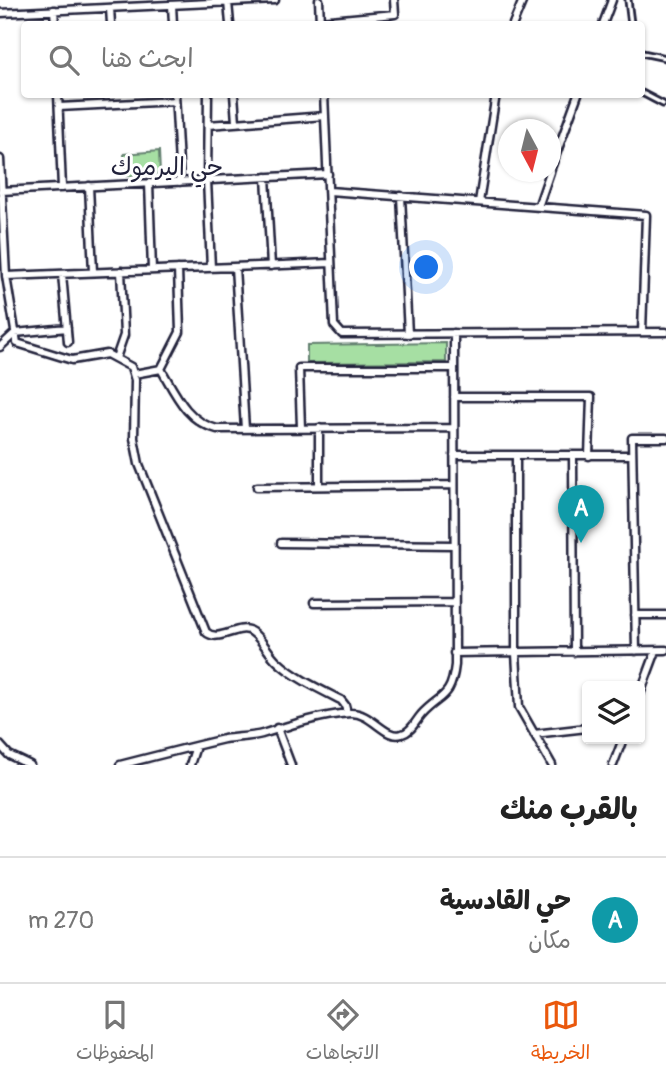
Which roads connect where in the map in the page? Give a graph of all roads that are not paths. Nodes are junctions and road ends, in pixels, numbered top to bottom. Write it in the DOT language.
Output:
graph roads {
  1 [pos="266,0"];
  2 [pos="275,0"];
  3 [pos="319,0"];
  4 [pos="394,0"];
  5 [pos="523,0"];
  6 [pos="612,0"];
  7 [pos="628,0"];
  8 [pos="219,1"];
  9 [pos="228,2"];
  10 [pos="107,5"];
  11 [pos="172,5"];
  12 [pos="54,10"];
  13 [pos="0,13"];
  14 [pos="55,21"];
  15 [pos="173,21"];
  16 [pos="230,21"];
  17 [pos="320,21"];
  18 [pos="337,21"];
  19 [pos="514,21"];
  20 [pos="604,21"];
  21 [pos="631,21"];
  22 [pos="645,54"];
  23 [pos="666,58"];
  24 [pos="645,95"];
  25 [pos="58,98"];
  26 [pos="115,98"];
  27 [pos="166,98"];
  28 [pos="175,98"];
  29 [pos="208,98"];
  30 [pos="234,98"];
  31 [pos="324,98"];
  32 [pos="495,98"];
  33 [pos="577,98"];
  34 [pos="115,104"];
  35 [pos="663,104"];
  36 [pos="59,107"];
  37 [pos="325,116"];
  38 [pos="236,122"];
  39 [pos="208,125"];
  40 [pos="561,141"];
  41 [pos="0,159"];
  42 [pos="328,174"];
  43 [pos="266,177"];
  44 [pos="207,180"];
  45 [pos="180,182"];
  46 [pos="546,182"];
  47 [pos="149,183"];
  48 [pos="89,187"];
  49 [pos="62,188"];
  50 [pos="1,191"];
  51 [pos="328,191"];
  52 [pos="401,196"];
  53 [pos="478,202"];
  54 [pos="538,207"];
  55 [pos="331,263"];
  56 [pos="271,266"];
  57 [pos="235,267"];
  58 [pos="211,268"];
  59 [pos="177,269"];
  60 [pos="152,270"];
  61 [pos="121,271"];
  62 [pos="93,272"];
  63 [pos="62,274"];
  64 [pos="6,276"];
  65 [pos="67,328"];
  66 [pos="642,332"];
  67 [pos="666,332"];
  68 [pos="15,333"];
  69 [pos="454,333"];
  70 [pos="408,334"];
  71 [pos="68,342"];
  72 [pos="0,347"];
  73 [pos="116,358"];
  74 [pos="454,368"];
  75 [pos="161,369"];
  76 [pos="134,374"];
  77 [pos="454,397"];
  78 [pos="301,428"];
  79 [pos="319,428"];
  80 [pos="454,428"];
  81 [pos="244,429"];
  82 [pos="666,438"];
  83 [pos="632,455"];
  84 [pos="454,456"];
  85 [pos="516,456"];
  86 [pos="573,456"];
  87 [pos="589,456"];
  88 [pos="454,485"];
  89 [pos="257,486"];
  90 [pos="319,486"];
  91 [pos="281,544"];
  92 [pos="454,545"];
  93 [pos="454,602"];
  94 [pos="314,603"];
  95 [pos="635,615"];
  96 [pos="666,615"];
  97 [pos="666,650"];
  98 [pos="636,651"];
  99 [pos="656,651"];
  100 [pos="574,652"];
  101 [pos="454,653"];
  102 [pos="516,653"];
  103 [pos="645,681"];
  104 [pos="347,713"];
  105 [pos="277,728"];
  106 [pos="582,729"];
  107 [pos="534,734"];
  108 [pos="621,744"];
  109 [pos="0,745"];
  110 [pos="196,746"];
  111 [pos="30,765"];
  112 [pos="120,765"];
  113 [pos="190,765"];
  114 [pos="291,765"];
  115 [pos="552,765"];
  116 [pos="613,765"];
  1 -- 2 [label="street"];
  1 -- 9 [label="street"];
  3 -- 17 [label="street"];
  4 -- 18 [label="street"];
  5 -- 19 [label="street"];
  6 -- 20 [label="street"];
  7 -- 21 [label="lane"];
  8 -- 9 [label="street"];
  8 -- 11 [label="street"];
  9 -- 16 [label="street"];
  10 -- 11 [label="street"];
  10 -- 12 [label="street"];
  11 -- 15 [label="street"];
  12 -- 13 [label="street"];
  12 -- 14 [label="street"];
  22 -- 23 [label="lane"];
  24 -- 35 [label="lane"];
  25 -- 36 [label="street"];
  26 -- 34 [label="street"];
  27 -- 34 [label="street"];
  28 -- 45 [label="street"];
  29 -- 39 [label="street"];
  30 -- 38 [label="street"];
  31 -- 37 [label="street"];
  32 -- 53 [label="street"];
  33 -- 40 [label="street"];
  34 -- 36 [label="street"];
  36 -- 49 [label="street"];
  37 -- 38 [label="street"];
  37 -- 42 [label="street"];
  38 -- 39 [label="street"];
  39 -- 44 [label="street"];
  41 -- 50 [label="street"];
  42 -- 43 [label="street"];
  42 -- 51 [label="street"];
  43 -- 44 [label="street"];
  43 -- 56 [label="street"];
  44 -- 45 [label="street"];
  44 -- 58 [label="street"];
  45 -- 47 [label="street"];
  46 -- 54 [label="street"];
  47 -- 48 [label="street"];
  47 -- 60 [label="street"];
  48 -- 49 [label="street"];
  48 -- 62 [label="street"];
  49 -- 50 [label="street"];
  50 -- 64 [label="street"];
  51 -- 52 [label="street"];
  51 -- 55 [label="street"];
  52 -- 53 [label="street"];
  52 -- 70 [label="street"];
  53 -- 54 [label="street"];
  54 -- 66 [label="street"];
  55 -- 56 [label="street"];
  55 -- 70 [label="street"];
  56 -- 57 [label="street"];
  57 -- 58 [label="street"];
  57 -- 81 [label="street"];
  58 -- 59 [label="street"];
  59 -- 60 [label="street"];
  59 -- 75 [label="street"];
  60 -- 61 [label="street"];
  61 -- 62 [label="street"];
  61 -- 73 [label="street"];
  62 -- 63 [label="street"];
  63 -- 64 [label="street"];
  63 -- 65 [label="street"];
  64 -- 68 [label="street"];
  65 -- 68 [label="street"];
  65 -- 71 [label="street"];
  66 -- 67 [label="street"];
  66 -- 69 [label="street"];
  68 -- 72 [label="street"];
  68 -- 73 [label="street"];
  69 -- 70 [label="street"];
  69 -- 74 [label="street"];
  73 -- 76 [label="street"];
  74 -- 77 [label="street"];
  74 -- 78 [label="street"];
  75 -- 76 [label="street"];
  75 -- 81 [label="street"];
  76 -- 104 [label="street"];
  77 -- 80 [label="street"];
  77 -- 87 [label="street"];
  78 -- 79 [label="street"];
  78 -- 81 [label="street"];
  79 -- 80 [label="street"];
  79 -- 90 [label="street"];
  80 -- 84 [label="street"];
  82 -- 83 [label="street"];
  83 -- 87 [label="street"];
  83 -- 95 [label="street"];
  84 -- 85 [label="street"];
  84 -- 88 [label="street"];
  85 -- 86 [label="street"];
  85 -- 102 [label="street"];
  86 -- 87 [label="street"];
  86 -- 100 [label="street"];
  88 -- 90 [label="street"];
  88 -- 92 [label="street"];
  89 -- 90 [label="street"];
  91 -- 92 [label="street"];
  92 -- 93 [label="street"];
  93 -- 94 [label="street"];
  93 -- 101 [label="street"];
  95 -- 96 [label="street"];
  95 -- 98 [label="street"];
  97 -- 99 [label="street"];
  98 -- 99 [label="street"];
  98 -- 100 [label="street"];
  99 -- 103 [label="street"];
  100 -- 102 [label="street"];
  101 -- 102 [label="street"];
  101 -- 104 [label="street"];
  102 -- 107 [label="street"];
  104 -- 105 [label="street"];
  105 -- 110 [label="street"];
  105 -- 114 [label="street"];
  106 -- 107 [label="street"];
  107 -- 115 [label="street"];
  108 -- 116 [label="street"];
  109 -- 111 [label="street"];
  110 -- 112 [label="street"];
  110 -- 113 [label="street"];
}
